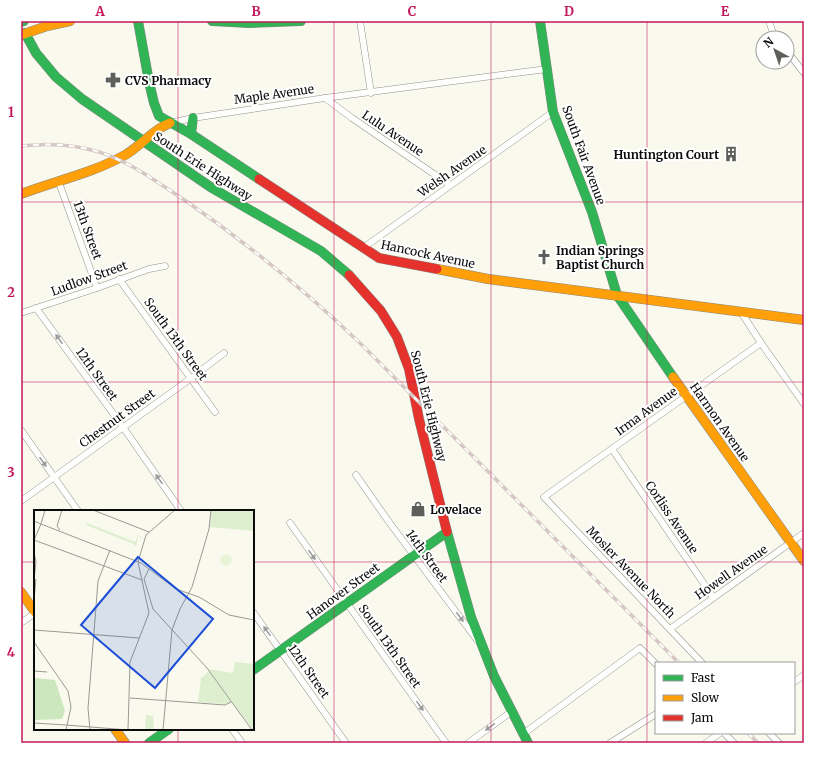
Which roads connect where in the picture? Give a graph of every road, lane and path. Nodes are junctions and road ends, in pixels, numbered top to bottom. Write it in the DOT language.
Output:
graph roads {
  1 [pos="24,21"];
  2 [pos="70,21"];
  3 [pos="138,21"];
  4 [pos="212,21"];
  5 [pos="301,21"];
  6 [pos="360,21"];
  7 [pos="540,21"];
  8 [pos="21,22"];
  9 [pos="22,32"];
  10 [pos="795,61"];
  11 [pos="547,69"];
  12 [pos="804,73"];
  13 [pos="371,93"];
  14 [pos="325,98"];
  15 [pos="553,112"];
  16 [pos="193,118"];
  17 [pos="170,123"];
  18 [pos="191,134"];
  19 [pos="144,142"];
  20 [pos="58,180"];
  21 [pos="450,185"];
  22 [pos="21,194"];
  23 [pos="363,248"];
  24 [pos="165,266"];
  25 [pos="119,280"];
  26 [pos="97,288"];
  27 [pos="617,295"];
  28 [pos="36,308"];
  29 [pos="741,312"];
  30 [pos="21,314"];
  31 [pos="804,320"];
  32 [pos="761,343"];
  33 [pos="224,353"];
  34 [pos="190,379"];
  35 [pos="687,395"];
  36 [pos="804,404"];
  37 [pos="215,412"];
  38 [pos="123,427"];
  39 [pos="21,430"];
  40 [pos="612,449"];
  41 [pos="356,475"];
  42 [pos="54,477"];
  43 [pos="544,497"];
  44 [pos="21,501"];
  45 [pos="77,510"];
  46 [pos="179,510"];
  47 [pos="290,523"];
  48 [pos="447,532"];
  49 [pos="804,533"];
  50 [pos="791,543"];
  51 [pos="413,555"];
  52 [pos="804,561"];
  53 [pos="21,592"];
  54 [pos="713,597"];
  55 [pos="346,603"];
  56 [pos="34,611"];
  57 [pos="34,613"];
  58 [pos="254,613"];
  59 [pos="21,623"];
  60 [pos="670,629"];
  61 [pos="483,648"];
  62 [pos="281,651"];
  63 [pos="701,662"];
  64 [pos="655,663"];
  65 [pos="254,669"];
  66 [pos="804,675"];
  67 [pos="795,681"];
  68 [pos="511,712"];
  69 [pos="655,715"];
  70 [pos="116,730"];
  71 [pos="168,730"];
  72 [pos="233,730"];
  73 [pos="523,734"];
  74 [pos="719,734"];
  75 [pos="725,734"];
  76 [pos="770,734"];
  77 [pos="125,743"];
  78 [pos="149,743"];
  79 [pos="242,743"];
  80 [pos="346,743"];
  81 [pos="446,743"];
  82 [pos="468,743"];
  83 [pos="528,743"];
  84 [pos="610,743"];
  85 [pos="706,743"];
  86 [pos="734,743"];
  87 [pos="779,743"];
  1 -- 8 [label="main road"];
  2 -- 9 [label="main road"];
  3 -- 17 [label="main road, Hancock Avenue"];
  4 -- 5 [label="main road"];
  6 -- 13 [label="street"];
  7 -- 11 [label="main road, South Fair Avenue"];
  9 -- 19 [label="main road, South Erie Highway"];
  10 -- 12 [label="street"];
  11 -- 13 [label="street, Maple Avenue"];
  11 -- 15 [label="main road, South Fair Avenue"];
  13 -- 14 [label="street, Maple Avenue"];
  14 -- 16 [label="street, Maple Avenue"];
  14 -- 21 [label="street, Lulu Avenue"];
  15 -- 21 [label="street, Welsh Avenue"];
  15 -- 27 [label="main road, South Fair Avenue"];
  16 -- 17 [label="street, Maple Avenue"];
  16 -- 18 [label="main road"];
  17 -- 18 [label="main road, Hancock Avenue"];
  17 -- 19 [label="main road, Maple Avenue"];
  18 -- 23 [label="main road, Hancock Avenue"];
  19 -- 20 [label="main road, Maple Avenue"];
  19 -- 48 [label="main road, South Erie Highway"];
  20 -- 22 [label="main road, Maple Avenue"];
  20 -- 26 [label="street, 13th Street"];
  21 -- 23 [label="street, Welsh Avenue"];
  23 -- 27 [label="main road, Hancock Avenue"];
  24 -- 25 [label="street, Ludlow Street"];
  25 -- 26 [label="street, Ludlow Street"];
  25 -- 34 [label="street, South 13th Street"];
  26 -- 28 [label="street, Ludlow Street"];
  27 -- 29 [label="main road, Hancock Avenue"];
  27 -- 35 [label="main road, Harmon Avenue"];
  28 -- 30 [label="street, Ludlow Street"];
  38 -- 28 [label="street, 12th Street, one-way"];
  29 -- 31 [label="main road, Hancock Avenue"];
  29 -- 32 [label="street"];
  32 -- 35 [label="street, Irma Avenue"];
  32 -- 36 [label="street"];
  33 -- 34 [label="street, Chestnut Street"];
  34 -- 37 [label="street, South 13th Street"];
  34 -- 38 [label="street, Chestnut Street"];
  35 -- 40 [label="street, Irma Avenue"];
  35 -- 50 [label="main road, Harmon Avenue"];
  38 -- 42 [label="street, Chestnut Street"];
  46 -- 38 [label="street, 12th Street, one-way"];
  39 -- 42 [label="street, one-way"];
  40 -- 43 [label="street, Irma Avenue"];
  40 -- 54 [label="street, Corliss Avenue"];
  41 -- 51 [label="street, 14th Street"];
  42 -- 44 [label="street, Chestnut Street"];
  42 -- 45 [label="street"];
  43 -- 60 [label="street, Mosler Avenue North"];
  47 -- 55 [label="street, South 13th Street, one-way"];
  48 -- 51 [label="main road, Hanover Street"];
  48 -- 61 [label="main road, South Erie Highway"];
  49 -- 50 [label="street, Howell Avenue"];
  50 -- 52 [label="main road, Harmon Avenue"];
  50 -- 54 [label="street, Howell Avenue"];
  51 -- 55 [label="main road, Hanover Street"];
  51 -- 61 [label="street, 14th Street, one-way"];
  53 -- 56 [label="main road"];
  54 -- 60 [label="street, Howell Avenue"];
  55 -- 62 [label="main road, Hanover Street"];
  55 -- 81 [label="street, South 13th Street, one-way"];
  57 -- 59 [label="street"];
  62 -- 58 [label="street, 12th Street, one-way"];
  60 -- 63 [label="street, Mosler Avenue North"];
  61 -- 68 [label="main road, South Erie Highway"];
  62 -- 65 [label="main road, Hanover Street"];
  62 -- 80 [label="street, 12th Street"];
  64 -- 73 [label="street"];
  66 -- 67 [label="street"];
  68 -- 73 [label="main road, South Erie Highway"];
  68 -- 82 [label="street, one-way"];
  69 -- 84 [label="street"];
  70 -- 77 [label="main road"];
  71 -- 78 [label="main road"];
  72 -- 79 [label="street"];
  73 -- 83 [label="main road, South Erie Highway"];
  74 -- 85 [label="street"];
  75 -- 86 [label="street"];
  76 -- 87 [label="street"];
}
